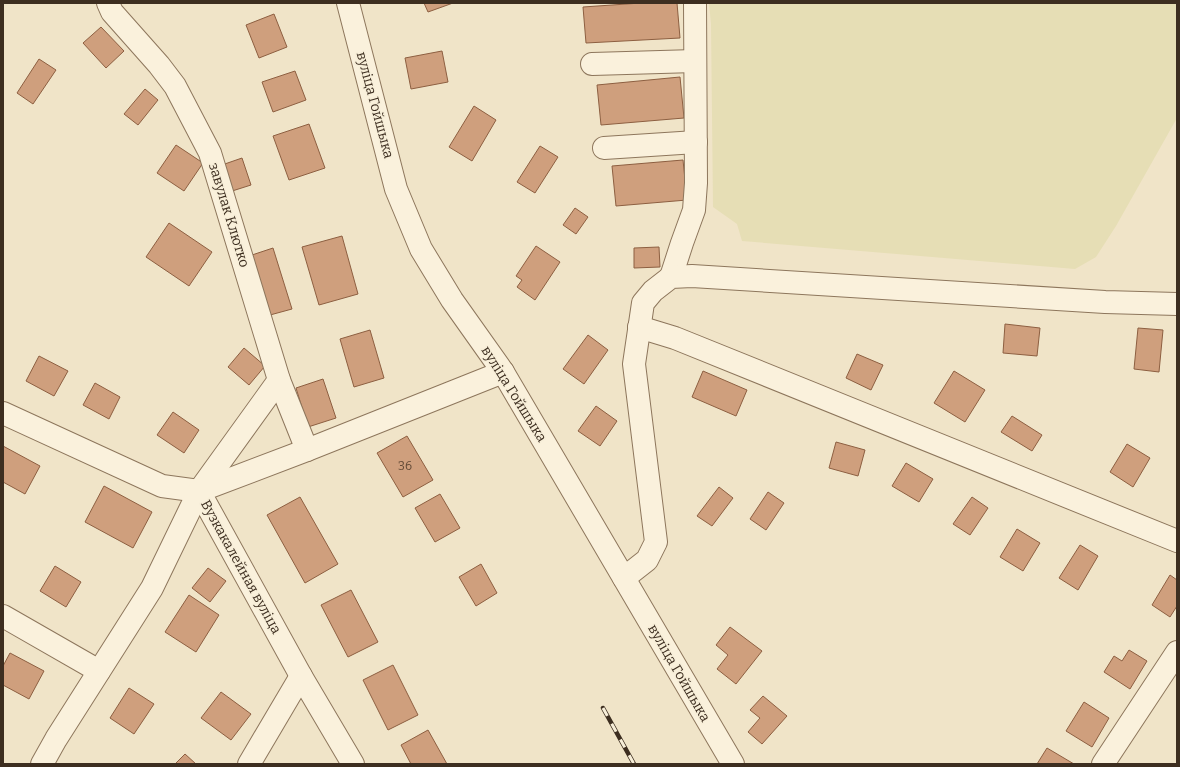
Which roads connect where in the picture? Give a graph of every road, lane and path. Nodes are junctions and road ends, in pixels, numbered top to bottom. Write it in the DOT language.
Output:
graph roads {
  1 [pos="108,3"];
  2 [pos="348,3"];
  3 [pos="695,3"];
  4 [pos="695,61"];
  5 [pos="592,64"];
  6 [pos="696,142"];
  7 [pos="604,148"];
  8 [pos="671,277"];
  9 [pos="1177,304"];
  10 [pos="639,327"];
  11 [pos="503,372"];
  12 [pos="280,380"];
  13 [pos="3,413"];
  14 [pos="307,450"];
  15 [pos="199,491"];
  16 [pos="1177,541"];
  17 [pos="624,578"];
  18 [pos="3,616"];
  19 [pos="1177,652"];
  20 [pos="99,671"];
  21 [pos="301,676"];
  22 [pos="1107,762"];
  23 [pos="42,764"];
  24 [pos="250,764"];
  25 [pos="353,764"];
  26 [pos="733,764"];
  1 -- 12 [label="street, завулак Клютко"];
  2 -- 11 [label="street, вуліца Гойшыка"];
  3 -- 4 [label="street"];
  4 -- 5 [label="street"];
  4 -- 6 [label="street"];
  6 -- 7 [label="street"];
  6 -- 8 [label="street"];
  8 -- 9 [label="street"];
  8 -- 10 [label="street"];
  10 -- 16 [label="street"];
  10 -- 17 [label="street"];
  11 -- 14 [label="street"];
  11 -- 17 [label="street, вуліца Гойшыка"];
  12 -- 14 [label="street, завулак Клютко"];
  12 -- 15 [label="street"];
  13 -- 15 [label="street, Вузкакалейная вуліца"];
  14 -- 15 [label="street"];
  15 -- 20 [label="street"];
  15 -- 21 [label="street, Вузкакалейная вуліца"];
  17 -- 26 [label="street, вуліца Гойшыка"];
  18 -- 20 [label="street"];
  19 -- 22 [label="street"];
  20 -- 23 [label="street"];
  21 -- 24 [label="street"];
  21 -- 25 [label="street, Вузкакалейная вуліца"];
}
